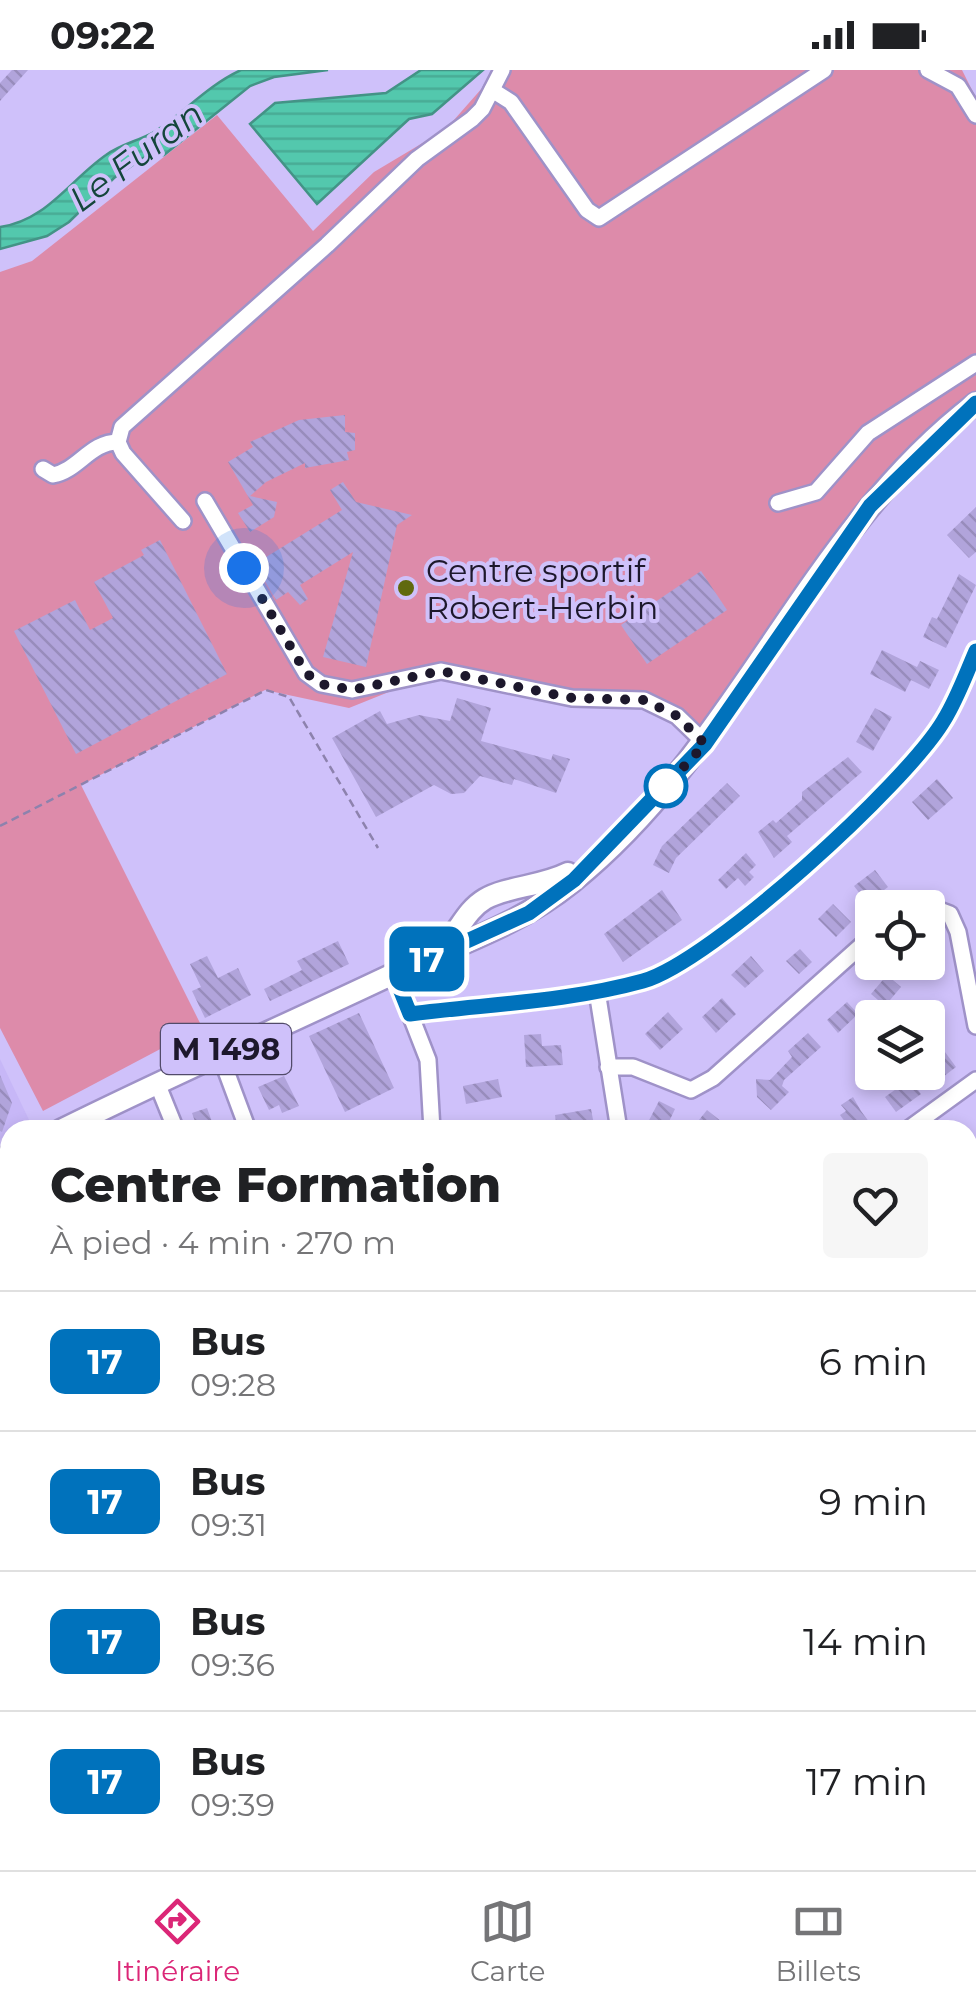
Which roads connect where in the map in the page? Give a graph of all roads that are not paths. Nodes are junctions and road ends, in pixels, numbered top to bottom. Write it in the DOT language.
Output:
graph roads {
  1 [pos="502,70"];
  2 [pos="824,70"];
  3 [pos="928,70"];
  4 [pos="492,90"];
  5 [pos="976,115"];
  6 [pos="976,362"];
  7 [pos="976,404"];
  8 [pos="118,442"];
  9 [pos="44,469"];
  10 [pos="205,501"];
  11 [pos="778,503"];
  12 [pos="183,521"];
  13 [pos="976,652"];
  14 [pos="705,744"];
  15 [pos="594,860"];
  16 [pos="945,912"];
  17 [pos="855,951"];
  18 [pos="423,961"];
  19 [pos="394,974"];
  20 [pos="596,991"];
  21 [pos="410,1014"];
  22 [pos="976,1026"];
  23 [pos="220,1052"];
  24 [pos="608,1067"];
  25 [pos="976,1080"];
  26 [pos="157,1082"];
  27 [pos="81,1120"];
  28 [pos="172,1120"];
  29 [pos="244,1120"];
  30 [pos="431,1120"];
  31 [pos="616,1120"];
  32 [pos="921,1120"];
  1 -- 4 [label="street"];
  2 -- 4 [label="street"];
  3 -- 5 [label="street"];
  4 -- 8 [label="street"];
  6 -- 11 [label="street"];
  7 -- 14 [label="main road, M 1498"];
  8 -- 9 [label="street"];
  8 -- 12 [label="street"];
  10 -- 14 [label="street"];
  13 -- 20 [label="street"];
  14 -- 15 [label="main road, M 1498"];
  15 -- 18 [label="main road, M 1498"];
  15 -- 18 [label="main road, M 1498"];
  16 -- 22 [label="street"];
  17 -- 24 [label="street"];
  18 -- 19 [label="main road, M 1498"];
  19 -- 21 [label="street"];
  19 -- 23 [label="main road, M 1498"];
  20 -- 21 [label="street"];
  20 -- 24 [label="street"];
  21 -- 30 [label="street"];
  23 -- 26 [label="main road, M 1498"];
  23 -- 29 [label="street"];
  24 -- 31 [label="street"];
  25 -- 32 [label="street"];
  26 -- 27 [label="main road, M 1498"];
  26 -- 28 [label="street"];
}
